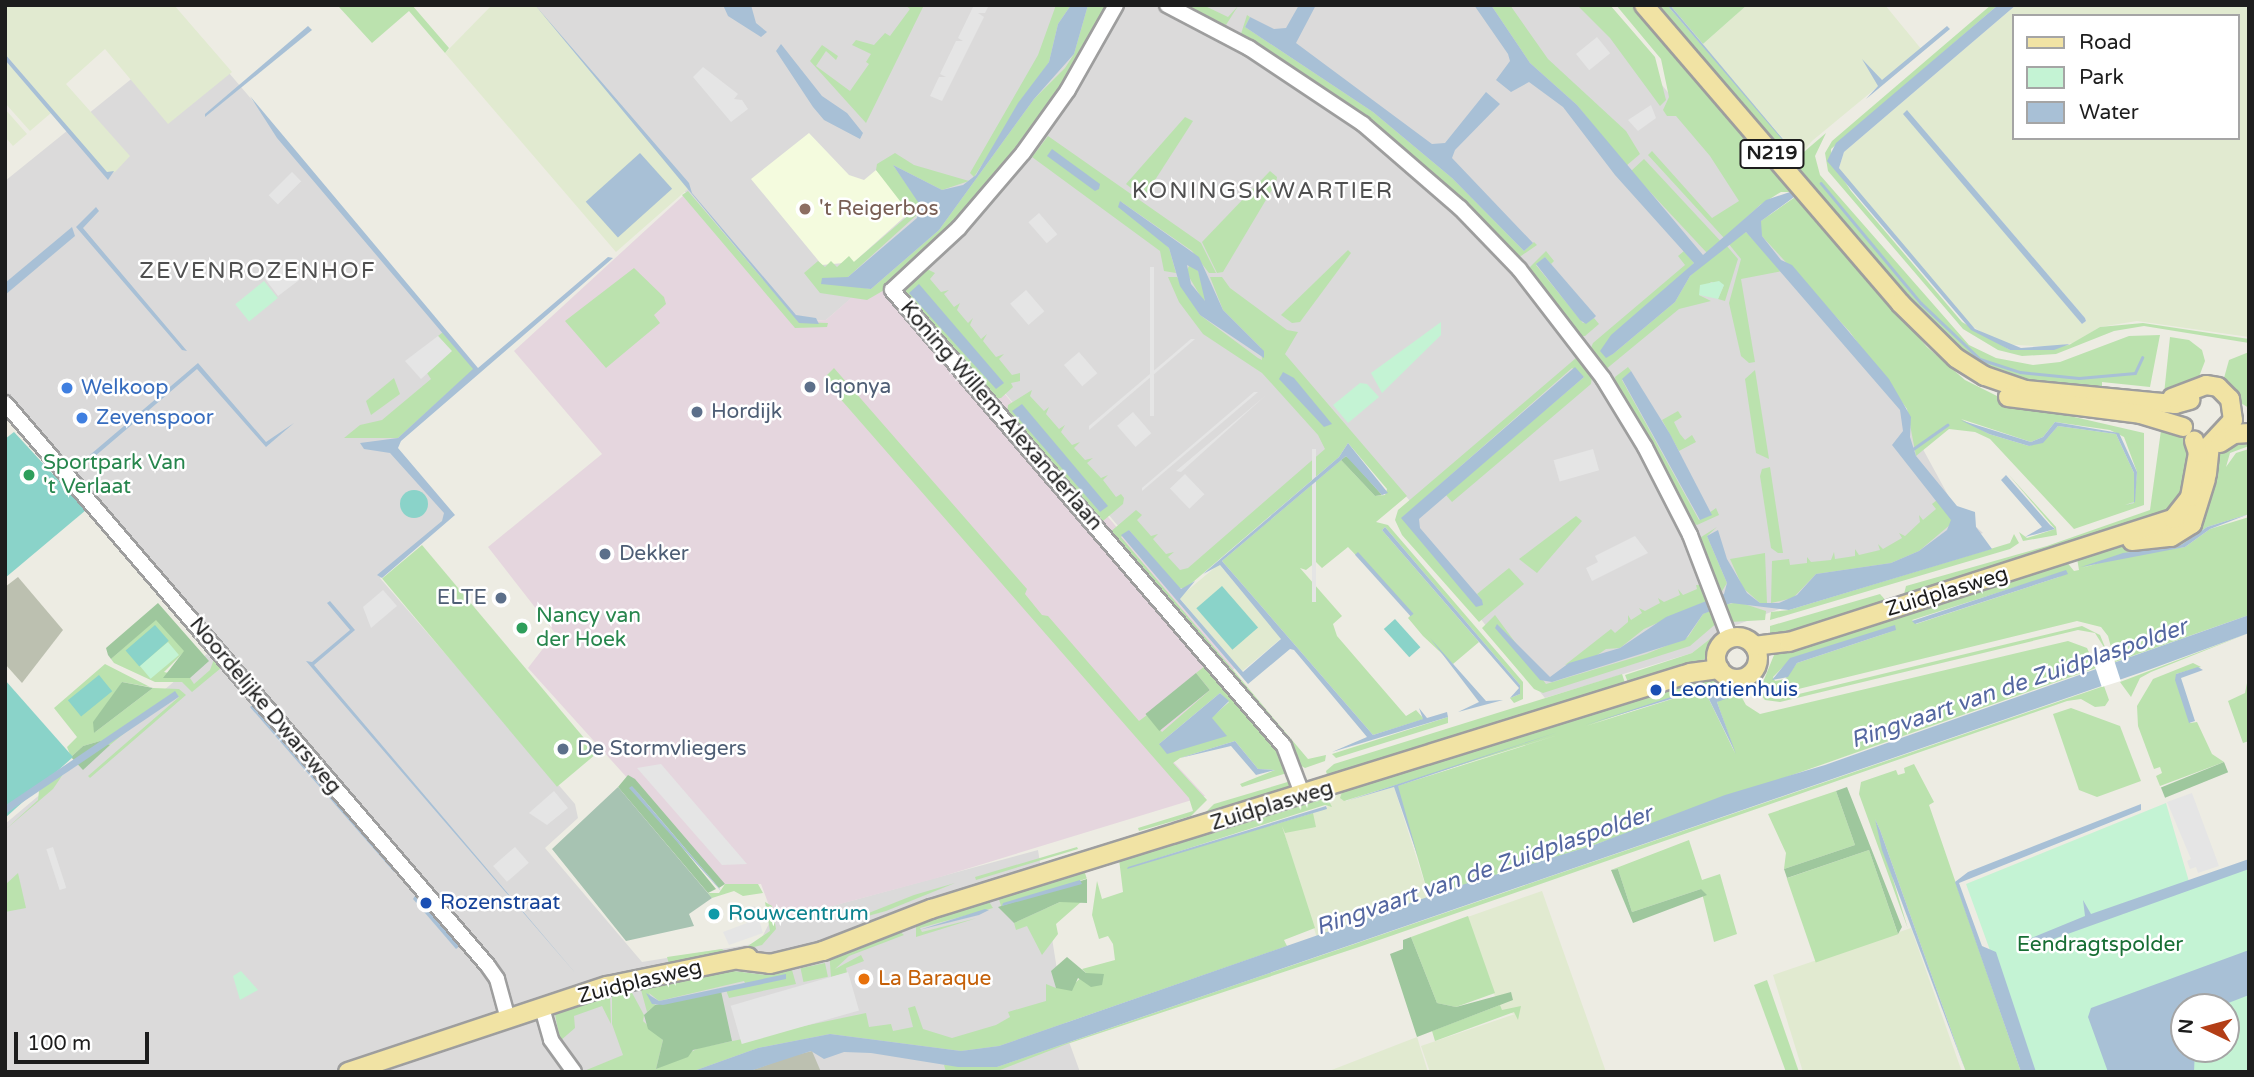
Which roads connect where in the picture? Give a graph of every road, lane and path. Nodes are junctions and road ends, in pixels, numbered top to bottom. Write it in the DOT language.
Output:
graph roads {
  1 [pos="1116,5"];
  2 [pos="1167,5"];
  3 [pos="1644,5"];
  4 [pos="2197,393"];
  5 [pos="5,403"];
  6 [pos="2140,408"];
  7 [pos="2221,427"];
  8 [pos="2249,427"];
  9 [pos="2105,543"];
  10 [pos="1731,639"];
  11 [pos="1756,652"];
  12 [pos="1718,664"];
  13 [pos="1303,796"];
  14 [pos="542,1008"];
  15 [pos="508,1019"];
  16 [pos="348,1072"];
  17 [pos="574,1072"];
  1 -- 13 [label="street, Koning Willem-Alexanderlaan"];
  2 -- 10 [label="street"];
  3 -- 6 [label="main road, N219"];
  4 -- 6 [label="main road, N219"];
  4 -- 7 [label="main road"];
  4 -- 7 [label="main road"];
  5 -- 15 [label="street, Noordelijke Dwarsweg"];
  6 -- 7 [label="main road, N219"];
  7 -- 8 [label="main road, N219"];
  7 -- 9 [label="main road, Zuidplasweg"];
  7 -- 9 [label="main road, Zuidplasweg"];
  9 -- 11 [label="main road, Zuidplasweg"];
  10 -- 11 [label="main road"];
  10 -- 12 [label="main road"];
  11 -- 12 [label="main road"];
  12 -- 13 [label="main road, Zuidplasweg"];
  13 -- 14 [label="main road, Zuidplasweg"];
  14 -- 15 [label="main road, Zuidplasweg"];
  14 -- 17 [label="street"];
  15 -- 16 [label="main road, Zuidplasweg"];
}
